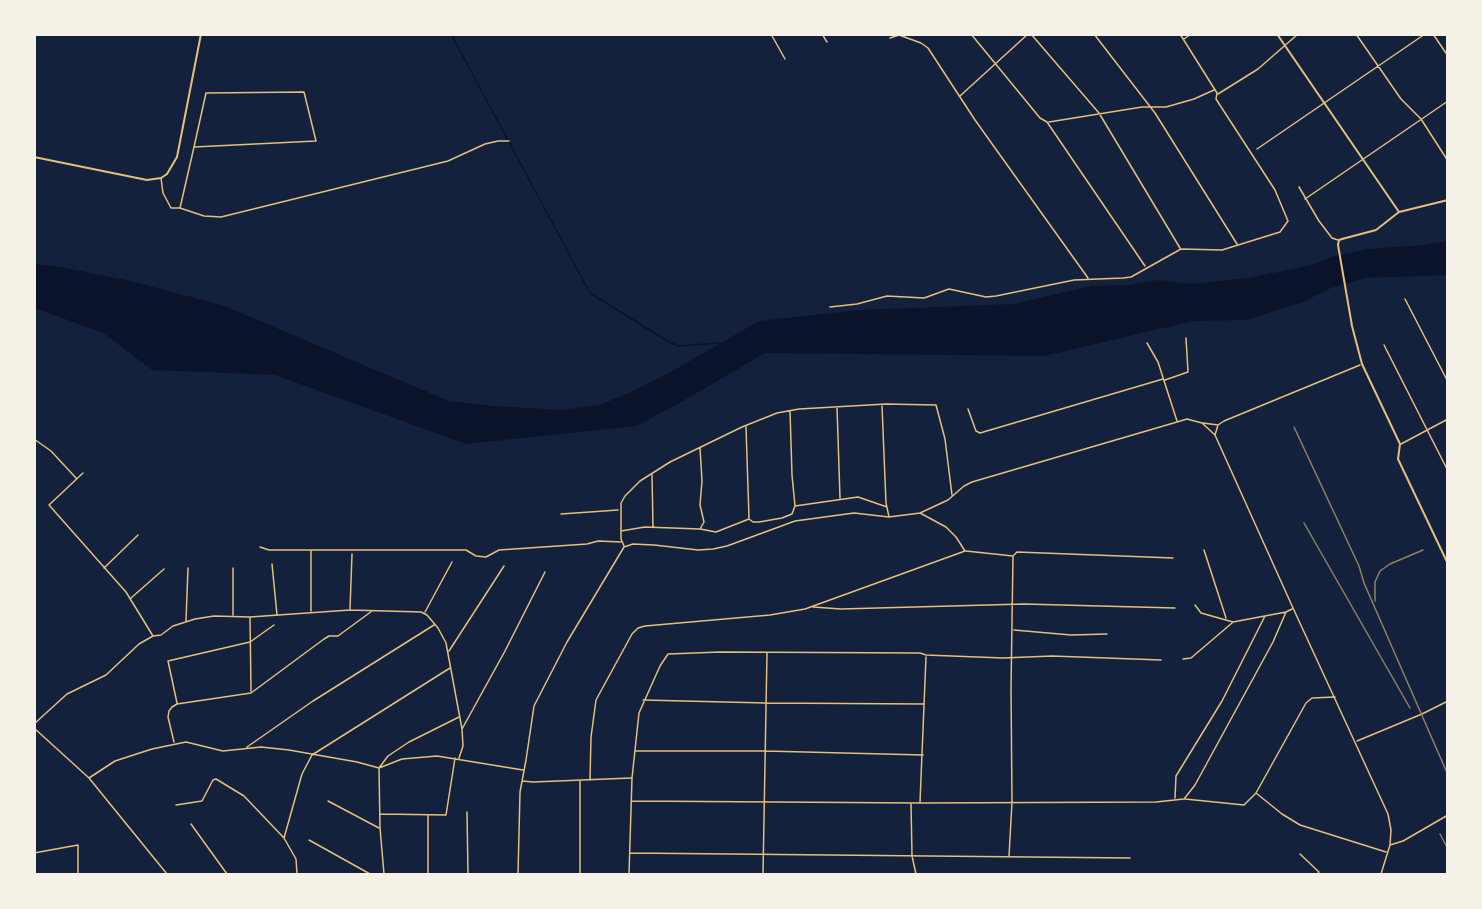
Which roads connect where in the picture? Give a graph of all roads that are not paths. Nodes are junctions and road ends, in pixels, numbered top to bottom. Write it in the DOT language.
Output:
graph roads {
  1 [pos="201,34"];
  2 [pos="771,34"];
  3 [pos="822,34"];
  4 [pos="971,34"];
  5 [pos="1030,34"];
  6 [pos="1094,34"];
  7 [pos="1180,34"];
  8 [pos="1191,34"];
  9 [pos="1277,34"];
  10 [pos="1298,34"];
  11 [pos="1356,34"];
  12 [pos="1425,34"];
  13 [pos="1433,34"];
  14 [pos="891,38"];
  15 [pos="1183,40"];
  16 [pos="826,42"];
  17 [pos="1285,46"];
  18 [pos="1448,56"];
  19 [pos="785,59"];
  20 [pos="995,64"];
  21 [pos="1380,65"];
  22 [pos="1214,90"];
  23 [pos="1217,93"];
  24 [pos="959,96"];
  25 [pos="1448,101"];
  26 [pos="1324,103"];
  27 [pos="1150,108"];
  28 [pos="1099,113"];
  29 [pos="1421,119"];
  30 [pos="1047,122"];
  31 [pos="509,141"];
  32 [pos="194,147"];
  33 [pos="1257,149"];
  34 [pos="34,157"];
  35 [pos="1362,159"];
  36 [pos="1448,161"];
  37 [pos="161,178"];
  38 [pos="1299,187"];
  39 [pos="1305,199"];
  40 [pos="1448,200"];
  41 [pos="180,207"];
  42 [pos="1399,212"];
  43 [pos="1339,240"];
  44 [pos="1238,245"];
  45 [pos="1181,249"];
  46 [pos="1146,267"];
  47 [pos="1088,279"];
  48 [pos="1405,298"];
  49 [pos="830,307"];
  50 [pos="1186,338"];
  51 [pos="1147,343"];
  52 [pos="1384,345"];
  53 [pos="1362,364"];
  54 [pos="1164,380"];
  55 [pos="1448,382"];
  56 [pos="882,405"];
  57 [pos="837,406"];
  58 [pos="790,410"];
  59 [pos="968,410"];
  60 [pos="1448,419"];
  61 [pos="1177,422"];
  62 [pos="1202,423"];
  63 [pos="746,425"];
  64 [pos="1218,425"];
  65 [pos="1427,430"];
  66 [pos="1215,435"];
  67 [pos="34,439"];
  68 [pos="1400,444"];
  69 [pos="700,447"];
  70 [pos="1448,471"];
  71 [pos="83,473"];
  72 [pos="652,473"];
  73 [pos="77,478"];
  74 [pos="953,497"];
  75 [pos="840,500"];
  76 [pos="795,504"];
  77 [pos="887,507"];
  78 [pos="619,510"];
  79 [pos="920,513"];
  80 [pos="561,514"];
  81 [pos="889,517"];
  82 [pos="749,519"];
  83 [pos="653,528"];
  84 [pos="700,529"];
  85 [pos="621,531"];
  86 [pos="138,535"];
  87 [pos="622,542"];
  88 [pos="260,547"];
  89 [pos="624,547"];
  90 [pos="311,548"];
  91 [pos="1204,550"];
  92 [pos="965,551"];
  93 [pos="352,554"];
  94 [pos="1013,556"];
  95 [pos="1173,558"];
  96 [pos="452,562"];
  97 [pos="272,564"];
  98 [pos="1448,564"];
  99 [pos="504,566"];
  100 [pos="104,568"];
  101 [pos="188,568"];
  102 [pos="233,568"];
  103 [pos="164,569"];
  104 [pos="545,572"];
  105 [pos="131,598"];
  106 [pos="1195,605"];
  107 [pos="1013,606"];
  108 [pos="810,607"];
  109 [pos="1175,608"];
  110 [pos="1293,608"];
  111 [pos="350,610"];
  112 [pos="373,611"];
  113 [pos="311,612"];
  114 [pos="1286,612"];
  115 [pos="424,613"];
  116 [pos="233,615"];
  117 [pos="277,615"];
  118 [pos="1265,616"];
  119 [pos="250,617"];
  120 [pos="1226,619"];
  121 [pos="186,622"];
  122 [pos="1233,622"];
  123 [pos="435,624"];
  124 [pos="274,625"];
  125 [pos="1013,630"];
  126 [pos="1107,634"];
  127 [pos="153,636"];
  128 [pos="250,642"];
  129 [pos="448,652"];
  130 [pos="767,652"];
  131 [pos="926,655"];
  132 [pos="1012,657"];
  133 [pos="1183,659"];
  134 [pos="1161,660"];
  135 [pos="452,667"];
  136 [pos="251,693"];
  137 [pos="1335,697"];
  138 [pos="644,700"];
  139 [pos="1448,701"];
  140 [pos="766,703"];
  141 [pos="177,704"];
  142 [pos="924,704"];
  143 [pos="459,717"];
  144 [pos="34,724"];
  145 [pos="34,728"];
  146 [pos="462,729"];
  147 [pos="1356,741"];
  148 [pos="174,744"];
  149 [pos="243,749"];
  150 [pos="635,751"];
  151 [pos="765,752"];
  152 [pos="312,755"];
  153 [pos="923,755"];
  154 [pos="455,758"];
  155 [pos="459,759"];
  156 [pos="378,768"];
  157 [pos="524,770"];
  158 [pos="89,778"];
  159 [pos="632,778"];
  160 [pos="521,780"];
  161 [pos="580,780"];
  162 [pos="590,780"];
  163 [pos="1256,793"];
  164 [pos="1175,799"];
  165 [pos="1184,799"];
  166 [pos="328,801"];
  167 [pos="631,801"];
  168 [pos="764,802"];
  169 [pos="1012,802"];
  170 [pos="911,803"];
  171 [pos="920,803"];
  172 [pos="176,805"];
  173 [pos="467,812"];
  174 [pos="379,814"];
  175 [pos="1448,815"];
  176 [pos="428,816"];
  177 [pos="191,824"];
  178 [pos="380,828"];
  179 [pos="284,838"];
  180 [pos="309,840"];
  181 [pos="1390,845"];
  182 [pos="1387,852"];
  183 [pos="34,853"];
  184 [pos="629,853"];
  185 [pos="1300,854"];
  186 [pos="763,855"];
  187 [pos="912,856"];
  188 [pos="1009,857"];
  189 [pos="1130,858"];
  190 [pos="78,874"];
  191 [pos="167,874"];
  192 [pos="227,874"];
  193 [pos="296,874"];
  194 [pos="370,874"];
  195 [pos="384,874"];
  196 [pos="428,874"];
  197 [pos="468,874"];
  198 [pos="518,874"];
  199 [pos="580,874"];
  200 [pos="629,874"];
  201 [pos="763,874"];
  202 [pos="916,874"];
  203 [pos="1317,874"];
  204 [pos="1381,874"];
  1 -- 37 [label="street"];
  2 -- 19 [label="street"];
  3 -- 16 [label="street"];
  4 -- 20 [label="street"];
  5 -- 20 [label="street"];
  5 -- 28 [label="street"];
  6 -- 27 [label="street"];
  7 -- 15 [label="street"];
  8 -- 15 [label="street"];
  9 -- 17 [label="street"];
  10 -- 17 [label="street"];
  11 -- 21 [label="street"];
  12 -- 21 [label="street"];
  13 -- 18 [label="street"];
  14 -- 24 [label="street"];
  15 -- 22 [label="street"];
  17 -- 23 [label="street"];
  17 -- 26 [label="street"];
  20 -- 24 [label="street"];
  20 -- 30 [label="street"];
  21 -- 26 [label="street"];
  21 -- 29 [label="street"];
  22 -- 23 [label="street"];
  22 -- 27 [label="street"];
  23 -- 44 [label="street"];
  24 -- 47 [label="street"];
  25 -- 29 [label="street"];
  26 -- 33 [label="street"];
  26 -- 35 [label="street"];
  27 -- 28 [label="street"];
  27 -- 44 [label="street"];
  28 -- 30 [label="street"];
  28 -- 45 [label="street"];
  29 -- 35 [label="street"];
  29 -- 36 [label="street"];
  30 -- 46 [label="street"];
  31 -- 41 [label="street"];
  32 -- 32 [label="street"];
  32 -- 41 [label="street"];
  34 -- 37 [label="street"];
  35 -- 39 [label="street"];
  35 -- 42 [label="street"];
  37 -- 41 [label="street"];
  38 -- 39 [label="street"];
  39 -- 43 [label="street"];
  40 -- 42 [label="street"];
  42 -- 43 [label="street"];
  43 -- 53 [label="street"];
  44 -- 45 [label="street"];
  45 -- 46 [label="street"];
  46 -- 47 [label="street"];
  47 -- 49 [label="street"];
  48 -- 55 [label="street"];
  50 -- 54 [label="street"];
  51 -- 54 [label="street"];
  52 -- 65 [label="street"];
  53 -- 64 [label="street"];
  53 -- 68 [label="street"];
  54 -- 59 [label="street"];
  54 -- 61 [label="street"];
  56 -- 57 [label="street"];
  56 -- 74 [label="street"];
  56 -- 77 [label="street"];
  57 -- 58 [label="street"];
  57 -- 75 [label="street"];
  58 -- 63 [label="street"];
  58 -- 76 [label="street"];
  60 -- 65 [label="street"];
  61 -- 62 [label="street"];
  61 -- 74 [label="street"];
  62 -- 64 [label="street"];
  62 -- 66 [label="street"];
  63 -- 69 [label="street"];
  63 -- 82 [label="street"];
  64 -- 66 [label="street"];
  65 -- 68 [label="street"];
  65 -- 70 [label="street"];
  66 -- 110 [label="street"];
  67 -- 73 [label="street"];
  68 -- 98 [label="street"];
  69 -- 72 [label="street"];
  69 -- 84 [label="street"];
  71 -- 73 [label="street"];
  72 -- 78 [label="street"];
  72 -- 83 [label="street"];
  73 -- 100 [label="street"];
  74 -- 79 [label="street"];
  75 -- 76 [label="street"];
  75 -- 77 [label="street"];
  76 -- 82 [label="street"];
  77 -- 81 [label="street"];
  78 -- 80 [label="street"];
  78 -- 85 [label="street"];
  79 -- 81 [label="street"];
  79 -- 92 [label="street"];
  81 -- 89 [label="street"];
  82 -- 84 [label="street"];
  83 -- 84 [label="street"];
  83 -- 85 [label="street"];
  85 -- 87 [label="street"];
  86 -- 100 [label="street"];
  87 -- 89 [label="street"];
  87 -- 90 [label="street"];
  88 -- 90 [label="street"];
  89 -- 157 [label="street"];
  90 -- 113 [label="street"];
  91 -- 120 [label="street"];
  92 -- 94 [label="street"];
  92 -- 108 [label="street"];
  93 -- 111 [label="street"];
  94 -- 95 [label="street"];
  94 -- 107 [label="street"];
  96 -- 115 [label="street"];
  97 -- 117 [label="street"];
  99 -- 129 [label="street"];
  100 -- 105 [label="street"];
  101 -- 121 [label="street"];
  102 -- 116 [label="street"];
  103 -- 105 [label="street"];
  104 -- 146 [label="street"];
  105 -- 127 [label="street"];
  106 -- 120 [label="street"];
  107 -- 108 [label="street"];
  107 -- 109 [label="street"];
  107 -- 125 [label="street"];
  108 -- 162 [label="street"];
  110 -- 114 [label="street"];
  110 -- 137 [label="street"];
  111 -- 112 [label="street"];
  111 -- 113 [label="street"];
  112 -- 115 [label="street"];
  112 -- 136 [label="street"];
  113 -- 117 [label="street"];
  114 -- 118 [label="street"];
  114 -- 165 [label="street"];
  115 -- 123 [label="street"];
  116 -- 119 [label="street"];
  116 -- 121 [label="street"];
  117 -- 119 [label="street"];
  118 -- 122 [label="street"];
  118 -- 164 [label="street"];
  119 -- 128 [label="street"];
  120 -- 122 [label="street"];
  121 -- 127 [label="street"];
  122 -- 133 [label="street"];
  123 -- 129 [label="street"];
  123 -- 149 [label="street"];
  124 -- 128 [label="street"];
  125 -- 126 [label="street"];
  125 -- 132 [label="street"];
  127 -- 144 [label="street"];
  128 -- 136 [label="street"];
  128 -- 141 [label="street"];
  129 -- 135 [label="street"];
  130 -- 131 [label="street"];
  130 -- 138 [label="street"];
  130 -- 140 [label="street"];
  131 -- 132 [label="street"];
  131 -- 142 [label="street"];
  132 -- 134 [label="street"];
  132 -- 169 [label="street"];
  135 -- 143 [label="street"];
  135 -- 152 [label="street"];
  136 -- 141 [label="street"];
  137 -- 147 [label="street"];
  137 -- 163 [label="street"];
  138 -- 140 [label="street"];
  138 -- 150 [label="street"];
  139 -- 147 [label="street"];
  140 -- 142 [label="street"];
  140 -- 151 [label="street"];
  141 -- 148 [label="street"];
  142 -- 153 [label="street"];
  143 -- 146 [label="street"];
  143 -- 156 [label="street"];
  145 -- 158 [label="street"];
  146 -- 155 [label="street"];
  147 -- 181 [label="street"];
  148 -- 149 [label="street"];
  148 -- 158 [label="street"];
  149 -- 152 [label="street"];
  150 -- 151 [label="street"];
  150 -- 159 [label="street"];
  151 -- 153 [label="street"];
  151 -- 168 [label="street"];
  152 -- 156 [label="street"];
  152 -- 179 [label="street"];
  153 -- 171 [label="street"];
  154 -- 155 [label="street"];
  154 -- 156 [label="street"];
  154 -- 176 [label="street"];
  155 -- 157 [label="street"];
  156 -- 174 [label="street"];
  157 -- 160 [label="street"];
  158 -- 191 [label="street"];
  159 -- 162 [label="street"];
  159 -- 167 [label="street"];
  160 -- 161 [label="street"];
  160 -- 198 [label="street"];
  161 -- 162 [label="street"];
  161 -- 199 [label="street"];
  163 -- 165 [label="street"];
  163 -- 182 [label="street"];
  164 -- 165 [label="street"];
  164 -- 169 [label="street"];
  166 -- 178 [label="street"];
  167 -- 168 [label="street"];
  167 -- 184 [label="street"];
  168 -- 170 [label="street"];
  168 -- 186 [label="street"];
  169 -- 171 [label="street"];
  169 -- 188 [label="street"];
  170 -- 171 [label="street"];
  170 -- 187 [label="street"];
  172 -- 179 [label="street"];
  173 -- 197 [label="street"];
  174 -- 176 [label="street"];
  174 -- 178 [label="street"];
  175 -- 181 [label="street"];
  176 -- 196 [label="street"];
  177 -- 192 [label="street"];
  178 -- 195 [label="street"];
  179 -- 193 [label="street"];
  180 -- 194 [label="street"];
  181 -- 182 [label="street"];
  182 -- 204 [label="street"];
  183 -- 190 [label="street"];
  184 -- 186 [label="street"];
  184 -- 200 [label="street"];
  185 -- 203 [label="street"];
  186 -- 187 [label="street"];
  186 -- 201 [label="street"];
  187 -- 188 [label="street"];
  187 -- 202 [label="street"];
  188 -- 189 [label="street"];
}
